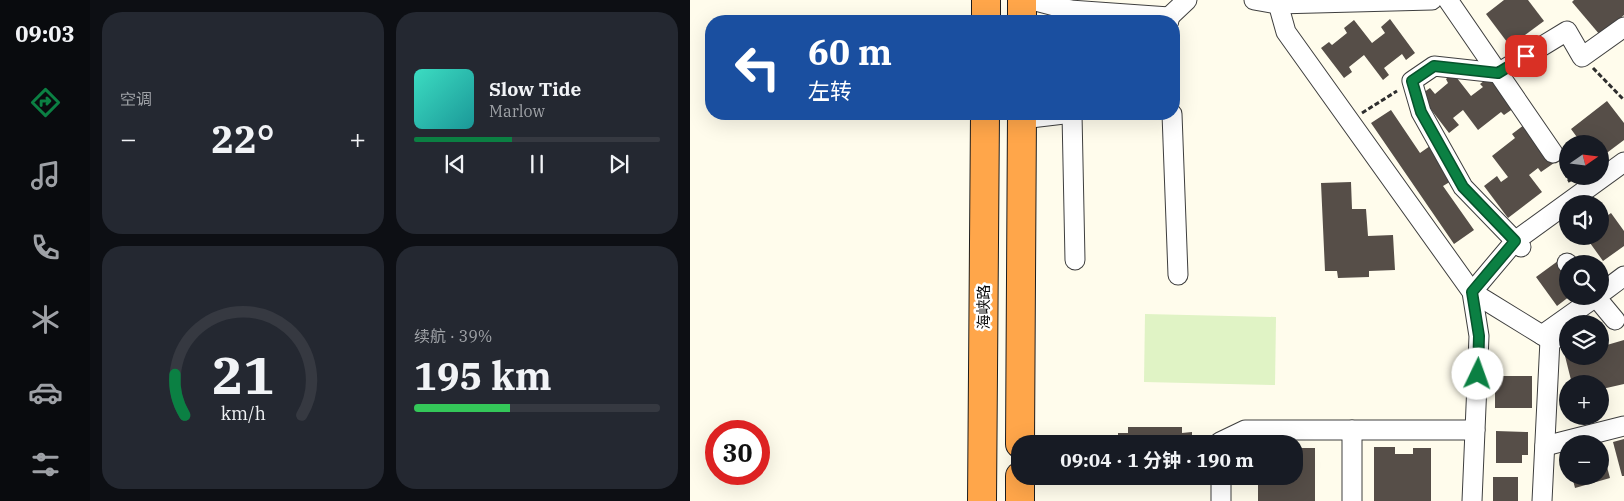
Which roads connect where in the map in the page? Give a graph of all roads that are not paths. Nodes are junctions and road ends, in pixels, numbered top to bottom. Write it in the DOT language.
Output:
graph roads {
  1 [pos="986,0"];
  2 [pos="1022,0"];
  3 [pos="1032,0"];
  4 [pos="1187,0"];
  5 [pos="1254,0"];
  6 [pos="1431,0"];
  7 [pos="1448,0"];
  8 [pos="1277,2"];
  9 [pos="986,15"];
  10 [pos="1022,15"];
  11 [pos="1068,15"];
  12 [pos="1173,15"];
  13 [pos="1624,27"];
  14 [pos="1498,73"];
  15 [pos="985,120"];
  16 [pos="1022,120"];
  17 [pos="1072,120"];
  18 [pos="1172,120"];
  19 [pos="1553,153"];
  20 [pos="1624,162"];
  21 [pos="1518,244"];
  22 [pos="1075,260"];
  23 [pos="1178,275"];
  24 [pos="1624,276"];
  25 [pos="1609,287"];
  26 [pos="1472,292"];
  27 [pos="1587,305"];
  28 [pos="1603,305"];
  29 [pos="1613,321"];
  30 [pos="1553,337"];
  31 [pos="1624,426"];
  32 [pos="1352,430"];
  33 [pos="1475,430"];
  34 [pos="1020,435"];
  35 [pos="1235,435"];
  36 [pos="1545,446"];
  37 [pos="1020,485"];
  38 [pos="1221,485"];
  39 [pos="982,501"];
  40 [pos="1020,501"];
  41 [pos="1221,501"];
  42 [pos="1352,501"];
  43 [pos="1472,501"];
  44 [pos="1542,501"];
  1 -- 9 [label="highway"];
  2 -- 10 [label="highway"];
  3 -- 11 [label="street"];
  4 -- 12 [label="street"];
  5 -- 8 [label="street"];
  6 -- 8 [label="street"];
  7 -- 14 [label="street"];
  8 -- 26 [label="street"];
  13 -- 14 [label="street"];
  14 -- 19 [label="street"];
  14 -- 21 [label="street"];
  15 -- 39 [label="highway, 海峡路"];
  16 -- 34 [label="highway"];
  17 -- 22 [label="street"];
  18 -- 23 [label="street"];
  20 -- 21 [label="street"];
  21 -- 26 [label="street"];
  24 -- 25 [label="street"];
  26 -- 30 [label="street"];
  26 -- 33 [label="street"];
  27 -- 30 [label="street"];
  28 -- 29 [label="street"];
  30 -- 36 [label="street"];
  31 -- 36 [label="street"];
  32 -- 33 [label="street"];
  32 -- 35 [label="street"];
  32 -- 42 [label="street"];
  33 -- 43 [label="street"];
  36 -- 44 [label="street"];
  37 -- 40 [label="highway"];
  38 -- 41 [label="street"];
}
